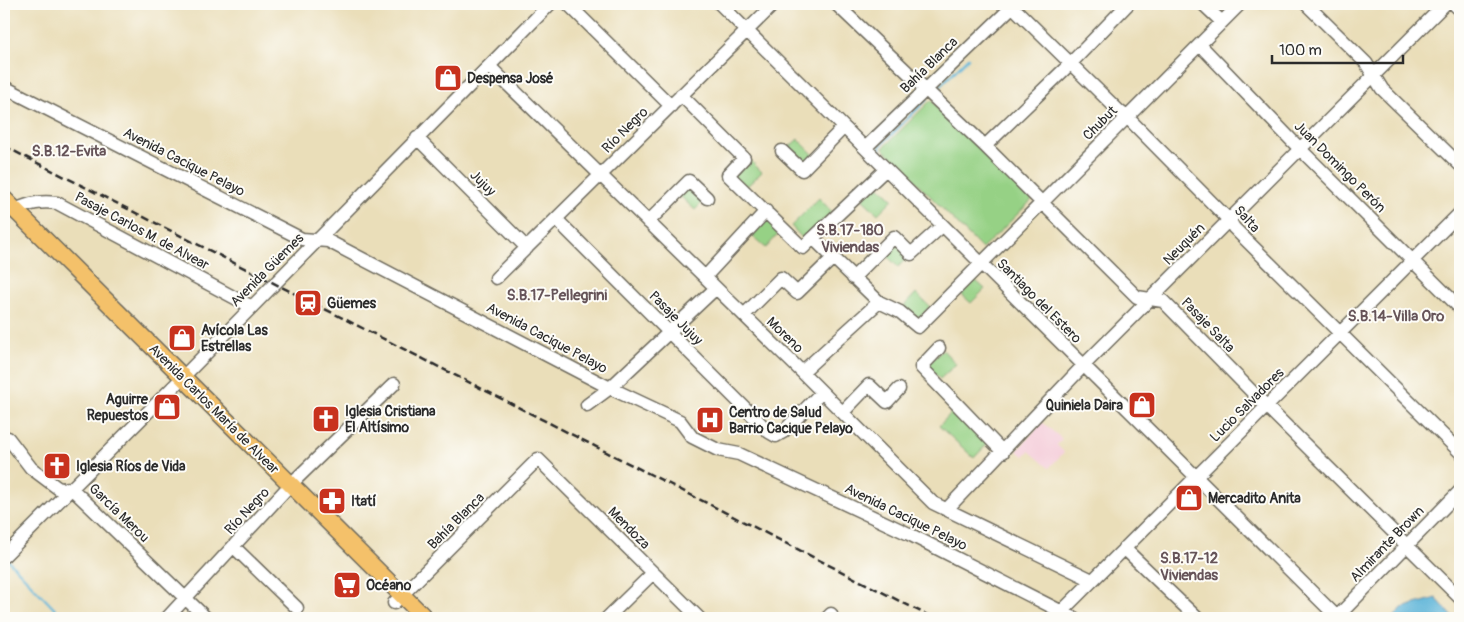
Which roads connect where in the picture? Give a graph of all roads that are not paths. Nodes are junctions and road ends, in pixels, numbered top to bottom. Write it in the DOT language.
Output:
graph roads {
  1 [pos="550,4"];
  2 [pos="568,4"];
  3 [pos="720,4"];
  4 [pos="774,4"];
  5 [pos="836,4"];
  6 [pos="1128,4"];
  7 [pos="1203,4"];
  8 [pos="1240,4"];
  9 [pos="1306,4"];
  10 [pos="1445,4"];
  11 [pos="1454,4"];
  12 [pos="1013,5"];
  13 [pos="1460,10"];
  14 [pos="1222,22"];
  15 [pos="747,31"];
  16 [pos="1200,44"];
  17 [pos="1070,64"];
  18 [pos="489,66"];
  19 [pos="1372,75"];
  20 [pos="4,87"];
  21 [pos="926,88"];
  22 [pos="681,95"];
  23 [pos="670,106"];
  24 [pos="1127,117"];
  25 [pos="844,128"];
  26 [pos="418,138"];
  27 [pos="985,146"];
  28 [pos="865,148"];
  29 [pos="1299,148"];
  30 [pos="782,151"];
  31 [pos="1460,165"];
  32 [pos="886,169"];
  33 [pos="600,175"];
  34 [pos="707,198"];
  35 [pos="1042,202"];
  36 [pos="8,207"];
  37 [pos="766,211"];
  38 [pos="1460,213"];
  39 [pos="556,219"];
  40 [pos="1229,220"];
  41 [pos="648,222"];
  42 [pos="942,226"];
  43 [pos="813,238"];
  44 [pos="316,241"];
  45 [pos="527,248"];
  46 [pos="832,258"];
  47 [pos="1413,260"];
  48 [pos="980,263"];
  49 [pos="705,277"];
  50 [pos="496,278"];
  51 [pos="854,278"];
  52 [pos="716,288"];
  53 [pos="1150,299"];
  54 [pos="879,302"];
  55 [pos="252,307"];
  56 [pos="1460,308"];
  57 [pos="744,315"];
  58 [pos="669,332"];
  59 [pos="1340,333"];
  60 [pos="939,348"];
  61 [pos="1083,366"];
  62 [pos="802,372"];
  63 [pos="180,380"];
  64 [pos="394,384"];
  65 [pos="610,388"];
  66 [pos="899,389"];
  67 [pos="822,392"];
  68 [pos="586,405"];
  69 [pos="1266,406"];
  70 [pos="842,412"];
  71 [pos="8,438"];
  72 [pos="1003,452"];
  73 [pos="1460,452"];
  74 [pos="538,459"];
  75 [pos="1195,477"];
  76 [pos="72,488"];
  77 [pos="287,489"];
  78 [pos="1460,491"];
  79 [pos="947,509"];
  80 [pos="1407,545"];
  81 [pos="234,546"];
  82 [pos="1124,548"];
  83 [pos="7,553"];
  84 [pos="653,573"];
  85 [pos="1092,580"];
  86 [pos="186,598"];
  87 [pos="1460,598"];
  88 [pos="398,600"];
  89 [pos="297,608"];
  90 [pos="1058,615"];
  91 [pos="167,618"];
  92 [pos="206,618"];
  93 [pos="409,618"];
  94 [pos="424,618"];
  95 [pos="607,618"];
  96 [pos="699,618"];
  97 [pos="1074,618"];
  98 [pos="1197,618"];
  99 [pos="1337,618"];
  1 -- 18 [label="street, Avenida Güemes"];
  2 -- 23 [label="street"];
  3 -- 15 [label="street, Santiago del Estero"];
  4 -- 15 [label="street, Río Negro"];
  5 -- 21 [label="street"];
  6 -- 17 [label="street"];
  7 -- 14 [label="street"];
  8 -- 14 [label="street, Chubut"];
  9 -- 19 [label="street"];
  10 -- 19 [label="street, Neuquén"];
  11 -- 13 [label="street"];
  12 -- 17 [label="street, Salta"];
  12 -- 21 [label="street, Bahía Blanca"];
  14 -- 16 [label="street, Chubut"];
  15 -- 22 [label="street, Río Negro"];
  15 -- 25 [label="street, Santiago del Estero"];
  16 -- 24 [label="street, Chubut"];
  16 -- 29 [label="street, Juan Domingo Perón"];
  17 -- 24 [label="street, Salta"];
  17 -- 27 [label="street"];
  18 -- 26 [label="street, Avenida Güemes"];
  18 -- 33 [label="street, Moreno"];
  19 -- 29 [label="street, Neuquén"];
  19 -- 31 [label="street"];
  20 -- 44 [label="street, Avenida Cacique Pelayo"];
  21 -- 27 [label="street, Pasaje Salta"];
  21 -- 28 [label="street, Bahía Blanca"];
  22 -- 23 [label="street, Río Negro"];
  22 -- 37 [label="street"];
  23 -- 33 [label="street, Río Negro"];
  24 -- 35 [label="street, Chubut"];
  24 -- 40 [label="street, Salta"];
  25 -- 28 [label="street, Santiago del Estero"];
  25 -- 30 [label="street"];
  26 -- 44 [label="street, Avenida Güemes"];
  26 -- 45 [label="street, Jujuy"];
  27 -- 35 [label="street, Pasaje Salta"];
  28 -- 32 [label="street, Santiago del Estero"];
  29 -- 40 [label="street, Neuquén"];
  29 -- 47 [label="street, Juan Domingo Perón"];
  32 -- 42 [label="street, Santiago del Estero"];
  32 -- 43 [label="street"];
  33 -- 39 [label="street, Río Negro"];
  33 -- 41 [label="street, Moreno"];
  34 -- 41 [label="street"];
  35 -- 48 [label="street, Chubut"];
  35 -- 53 [label="street, Pasaje Salta"];
  36 -- 55 [label="street, Pasaje Carlos M. de Alvear"];
  36 -- 63 [label="main road, Avenida Carlos María de Alvear"];
  37 -- 43 [label="street"];
  37 -- 49 [label="street"];
  38 -- 47 [label="street, Lucio Salvadores"];
  39 -- 45 [label="street, Río Negro"];
  39 -- 58 [label="street, Pasaje Jujuy"];
  40 -- 53 [label="street, Neuquén"];
  40 -- 59 [label="street, Salta"];
  41 -- 49 [label="street, Moreno"];
  42 -- 48 [label="street, Santiago del Estero"];
  42 -- 51 [label="street"];
  43 -- 46 [label="street"];
  44 -- 55 [label="street, Avenida Güemes"];
  44 -- 65 [label="street, Avenida Cacique Pelayo"];
  45 -- 50 [label="street, Río Negro"];
  46 -- 51 [label="street"];
  46 -- 57 [label="street"];
  47 -- 56 [label="street, Juan Domingo Perón"];
  47 -- 59 [label="street, Lucio Salvadores"];
  48 -- 54 [label="street, Chubut"];
  48 -- 61 [label="street, Santiago del Estero"];
  49 -- 52 [label="street, Moreno"];
  51 -- 54 [label="street"];
  52 -- 57 [label="street, Moreno"];
  52 -- 58 [label="street"];
  53 -- 61 [label="street, Neuquén"];
  53 -- 69 [label="street, Pasaje Salta"];
  54 -- 62 [label="street"];
  55 -- 63 [label="street, Avenida Güemes"];
  57 -- 62 [label="street, Moreno"];
  58 -- 65 [label="street"];
  58 -- 67 [label="street, Pasaje Jujuy"];
  59 -- 69 [label="street, Lucio Salvadores"];
  59 -- 73 [label="street, Salta"];
  60 -- 72 [label="street"];
  61 -- 72 [label="street, Neuquén"];
  61 -- 75 [label="street, Santiago del Estero"];
  62 -- 67 [label="street, Moreno"];
  63 -- 76 [label="street, Avenida Güemes"];
  63 -- 77 [label="main road, Avenida Carlos María de Alvear"];
  64 -- 77 [label="street, Río Negro"];
  65 -- 68 [label="street"];
  65 -- 90 [label="street, Avenida Cacique Pelayo"];
  66 -- 70 [label="street"];
  67 -- 70 [label="street, Moreno"];
  69 -- 75 [label="street, Lucio Salvadores"];
  69 -- 80 [label="street, Pasaje Salta"];
  70 -- 79 [label="street, Moreno"];
  71 -- 76 [label="street, García Merou"];
  72 -- 79 [label="street, Neuquén"];
  74 -- 84 [label="street, Mendoza"];
  74 -- 88 [label="street, Bahía Blanca"];
  75 -- 82 [label="street, Lucio Salvadores"];
  75 -- 99 [label="street, Santiago del Estero"];
  76 -- 83 [label="street, Avenida Güemes"];
  76 -- 86 [label="street, García Merou"];
  77 -- 81 [label="street, Río Negro"];
  77 -- 88 [label="main road, Avenida Carlos María de Alvear"];
  78 -- 80 [label="street, Almirante Brown"];
  79 -- 85 [label="street, Moreno"];
  80 -- 87 [label="street, Pasaje Salta"];
  80 -- 99 [label="street, Almirante Brown"];
  81 -- 86 [label="street, Río Negro"];
  81 -- 89 [label="street"];
  82 -- 85 [label="street, Lucio Salvadores"];
  82 -- 98 [label="street"];
  84 -- 95 [label="street"];
  84 -- 96 [label="street, Mendoza"];
  85 -- 90 [label="street, Lucio Salvadores"];
  86 -- 91 [label="street, Río Negro"];
  86 -- 92 [label="street, García Merou"];
  88 -- 93 [label="main road, Avenida Carlos María de Alvear"];
  88 -- 94 [label="main road, Avenida Carlos María de Alvear"];
  90 -- 97 [label="street, Avenida Cacique Pelayo"];
}
